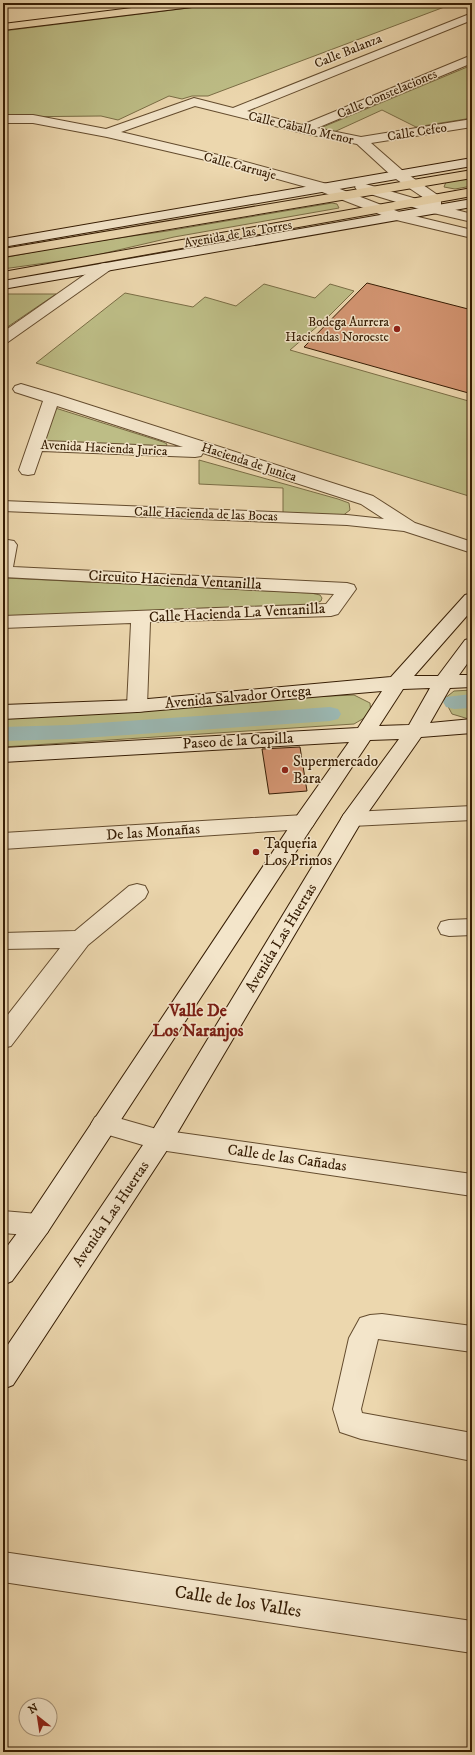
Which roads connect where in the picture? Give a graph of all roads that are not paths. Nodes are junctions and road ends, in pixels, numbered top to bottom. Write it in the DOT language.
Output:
graph roads {
  1 [pos="200,3"];
  2 [pos="472,16"];
  3 [pos="3,27"];
  4 [pos="472,59"];
  5 [pos="234,112"];
  6 [pos="3,119"];
  7 [pos="472,123"];
  8 [pos="303,129"];
  9 [pos="148,130"];
  10 [pos="107,134"];
  11 [pos="361,141"];
  12 [pos="472,162"];
  13 [pos="398,174"];
  14 [pos="472,174"];
  15 [pos="413,184"];
  16 [pos="322,187"];
  17 [pos="347,189"];
  18 [pos="374,191"];
  19 [pos="472,192"];
  20 [pos="411,203"];
  21 [pos="472,203"];
  22 [pos="434,204"];
  23 [pos="380,208"];
  24 [pos="397,216"];
  25 [pos="472,218"];
  26 [pos="472,234"];
  27 [pos="3,243"];
  28 [pos="3,253"];
  29 [pos="105,267"];
  30 [pos="3,276"];
  31 [pos="3,285"];
  32 [pos="3,339"];
  33 [pos="20,389"];
  34 [pos="52,398"];
  35 [pos="35,446"];
  36 [pos="222,453"];
  37 [pos="28,470"];
  38 [pos="367,500"];
  39 [pos="3,506"];
  40 [pos="347,520"];
  41 [pos="409,527"];
  42 [pos="8,545"];
  43 [pos="472,548"];
  44 [pos="3,572"];
  45 [pos="347,589"];
  46 [pos="472,599"];
  47 [pos="141,617"];
  48 [pos="3,622"];
  49 [pos="472,644"];
  50 [pos="472,681"];
  51 [pos="398,683"];
  52 [pos="443,683"];
  53 [pos="137,706"];
  54 [pos="3,712"];
  55 [pos="472,726"];
  56 [pos="415,731"];
  57 [pos="365,734"];
  58 [pos="3,755"];
  59 [pos="472,813"];
  60 [pos="352,819"];
  61 [pos="304,822"];
  62 [pos="3,841"];
  63 [pos="137,892"];
  64 [pos="472,927"];
  65 [pos="449,928"];
  66 [pos="80,940"];
  67 [pos="3,942"];
  68 [pos="3,1038"];
  69 [pos="104,1124"];
  70 [pos="160,1140"];
  71 [pos="472,1184"];
  72 [pos="3,1222"];
  73 [pos="38,1225"];
  74 [pos="3,1273"];
  75 [pos="472,1339"];
  76 [pos="3,1376"];
  77 [pos="472,1447"];
  78 [pos="3,1567"];
  79 [pos="472,1638"];
  1 -- 3 [label="main road"];
  2 -- 5 [label="street, Calle Balanza"];
  4 -- 8 [label="street, Calle Constelaciones"];
  5 -- 8 [label="street, Calle Caballo Menor"];
  5 -- 10 [label="street, Calle Caballo Menor"];
  6 -- 10 [label="street, Calle Carruaje"];
  7 -- 11 [label="street, Calle Cefeo"];
  8 -- 11 [label="street, Calle Caballo Menor"];
  9 -- 17 [label="street"];
  10 -- 16 [label="street, Calle Carruaje"];
  11 -- 13 [label="street, Calle Caballo Menor"];
  12 -- 13 [label="street, Avenida de las Torres"];
  13 -- 15 [label="street, Calle Caballo Menor"];
  13 -- 17 [label="street, Avenida de las Torres"];
  14 -- 15 [label="main road, Avenida de las Torres"];
  15 -- 18 [label="main road, Avenida de las Torres"];
  15 -- 22 [label="street, Calle Caballo Menor"];
  16 -- 17 [label="street, Calle Carruaje"];
  16 -- 27 [label="street"];
  17 -- 18 [label="main road, Avenida de las Torres"];
  17 -- 23 [label="street, Calle Carruaje"];
  17 -- 28 [label="main road, Avenida de las Torres"];
  18 -- 20 [label="street"];
  19 -- 22 [label="main road, Avenida de las Torres"];
  20 -- 22 [label="main road, Avenida de las Torres"];
  20 -- 23 [label="main road, Avenida de las Torres"];
  21 -- 22 [label="street, Avenida de las Torres"];
  22 -- 24 [label="street, Avenida de las Torres"];
  22 -- 25 [label="street"];
  23 -- 24 [label="street, Calle Carruaje"];
  23 -- 30 [label="main road, Avenida de las Torres"];
  24 -- 26 [label="street, Calle Carruaje"];
  24 -- 29 [label="street, Avenida de las Torres"];
  29 -- 31 [label="street, Avenida de las Torres"];
  29 -- 32 [label="street"];
  33 -- 34 [label="street, Hacienda de Junica"];
  34 -- 35 [label="street, Avenida Hacienda Jurica"];
  34 -- 36 [label="street, Hacienda de Junica"];
  35 -- 36 [label="street, Avenida Hacienda Jurica"];
  35 -- 37 [label="street"];
  36 -- 38 [label="street, Hacienda de Junica"];
  38 -- 40 [label="street"];
  38 -- 41 [label="street, Hacienda de Junica"];
  39 -- 40 [label="street, Calle Hacienda de las Bocas"];
  40 -- 41 [label="street, Calle Hacienda de las Bocas"];
  41 -- 43 [label="street, Hacienda de Junica"];
  42 -- 44 [label="street"];
  44 -- 45 [label="street, Circuito Hacienda Ventanilla"];
  45 -- 47 [label="street, Calle Hacienda La Ventanilla"];
  46 -- 51 [label="street"];
  47 -- 48 [label="street, Calle Hacienda La Ventanilla"];
  47 -- 53 [label="street, Calle Hacienda La Ventanilla"];
  49 -- 52 [label="street, Avenida Las Huertas"];
  50 -- 52 [label="street, Avenida Salvador Ortega"];
  51 -- 52 [label="street, Avenida Salvador Ortega"];
  51 -- 53 [label="street, Avenida Salvador Ortega"];
  51 -- 57 [label="street"];
  52 -- 56 [label="street, Avenida Las Huertas"];
  53 -- 54 [label="street, Avenida Salvador Ortega"];
  55 -- 56 [label="street, Paseo de la Capilla"];
  56 -- 57 [label="street, Paseo de la Capilla"];
  56 -- 60 [label="street, Avenida Las Huertas"];
  57 -- 58 [label="street, Paseo de la Capilla"];
  57 -- 61 [label="street"];
  59 -- 60 [label="street"];
  60 -- 70 [label="street, Avenida Las Huertas"];
  61 -- 62 [label="street, De las Monañas"];
  61 -- 69 [label="street"];
  63 -- 66 [label="street"];
  64 -- 65 [label="street"];
  66 -- 67 [label="street"];
  66 -- 68 [label="street"];
  69 -- 70 [label="street, Calle de las Cañadas"];
  69 -- 73 [label="street"];
  70 -- 71 [label="street, Calle de las Cañadas"];
  70 -- 76 [label="street, Avenida Las Huertas"];
  72 -- 73 [label="street"];
  73 -- 74 [label="street"];
  75 -- 77 [label="street"];
  78 -- 79 [label="street, Calle de los Valles"];
}
